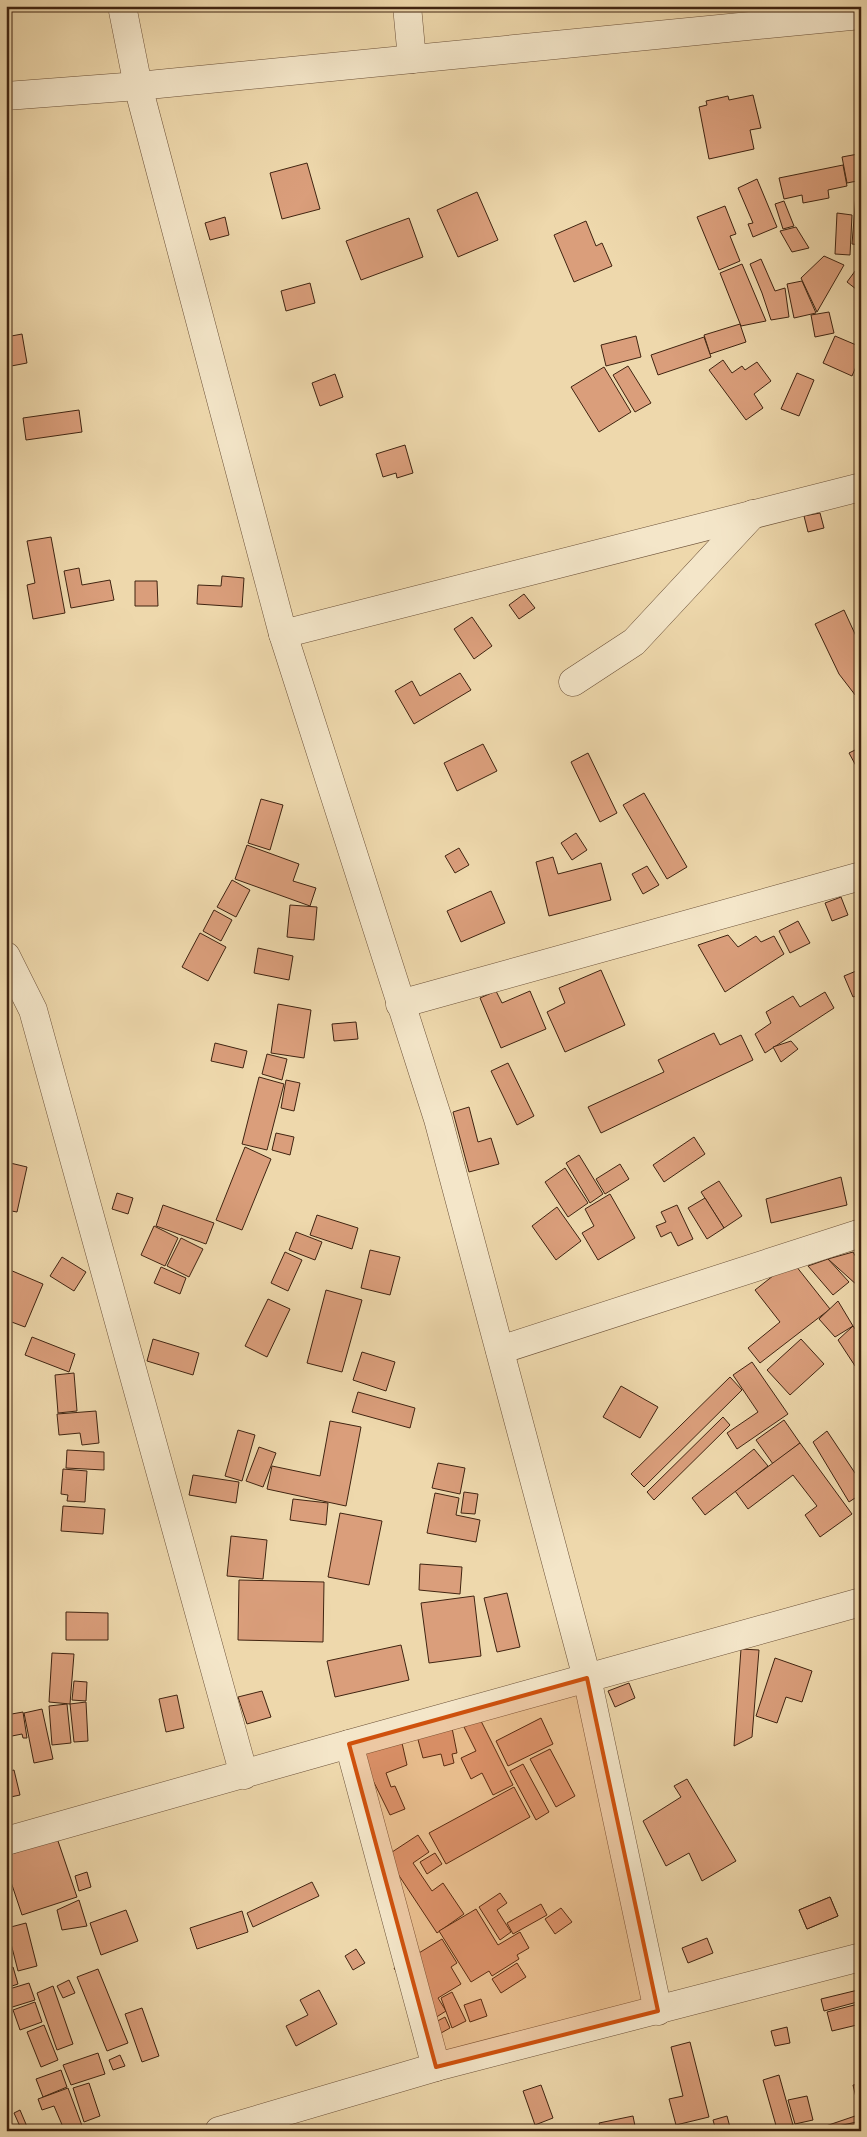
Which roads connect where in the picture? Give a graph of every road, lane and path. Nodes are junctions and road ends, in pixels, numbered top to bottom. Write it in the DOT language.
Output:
graph roads {
  1 [pos="122,6"];
  2 [pos="407,6"];
  3 [pos="861,15"];
  4 [pos="412,59"];
  5 [pos="138,86"];
  6 [pos="6,96"];
  7 [pos="861,487"];
  8 [pos="753,514"];
  9 [pos="283,634"];
  10 [pos="572,682"];
  11 [pos="861,876"];
  12 [pos="6,956"];
  13 [pos="400,1004"];
  14 [pos="861,1233"];
  15 [pos="500,1350"];
  16 [pos="861,1602"];
  17 [pos="588,1678"];
  18 [pos="349,1744"];
  19 [pos="244,1774"];
  20 [pos="6,1841"];
  21 [pos="861,1957"];
  22 [pos="658,2011"];
  23 [pos="436,2067"];
  24 [pos="219,2131"];
  1 -- 5 [label="street"];
  2 -- 4 [label="street"];
  3 -- 4 [label="street"];
  4 -- 5 [label="street"];
  5 -- 6 [label="street"];
  5 -- 9 [label="street"];
  7 -- 8 [label="street"];
  8 -- 9 [label="street"];
  8 -- 10 [label="street"];
  9 -- 13 [label="street"];
  11 -- 13 [label="street"];
  12 -- 19 [label="street"];
  13 -- 15 [label="street"];
  14 -- 15 [label="street"];
  15 -- 17 [label="street"];
  16 -- 17 [label="street"];
  17 -- 18 [label="street"];
  17 -- 22 [label="street"];
  18 -- 19 [label="street"];
  18 -- 23 [label="street"];
  19 -- 20 [label="street"];
  21 -- 22 [label="street"];
  22 -- 23 [label="street"];
  23 -- 24 [label="street"];
}
